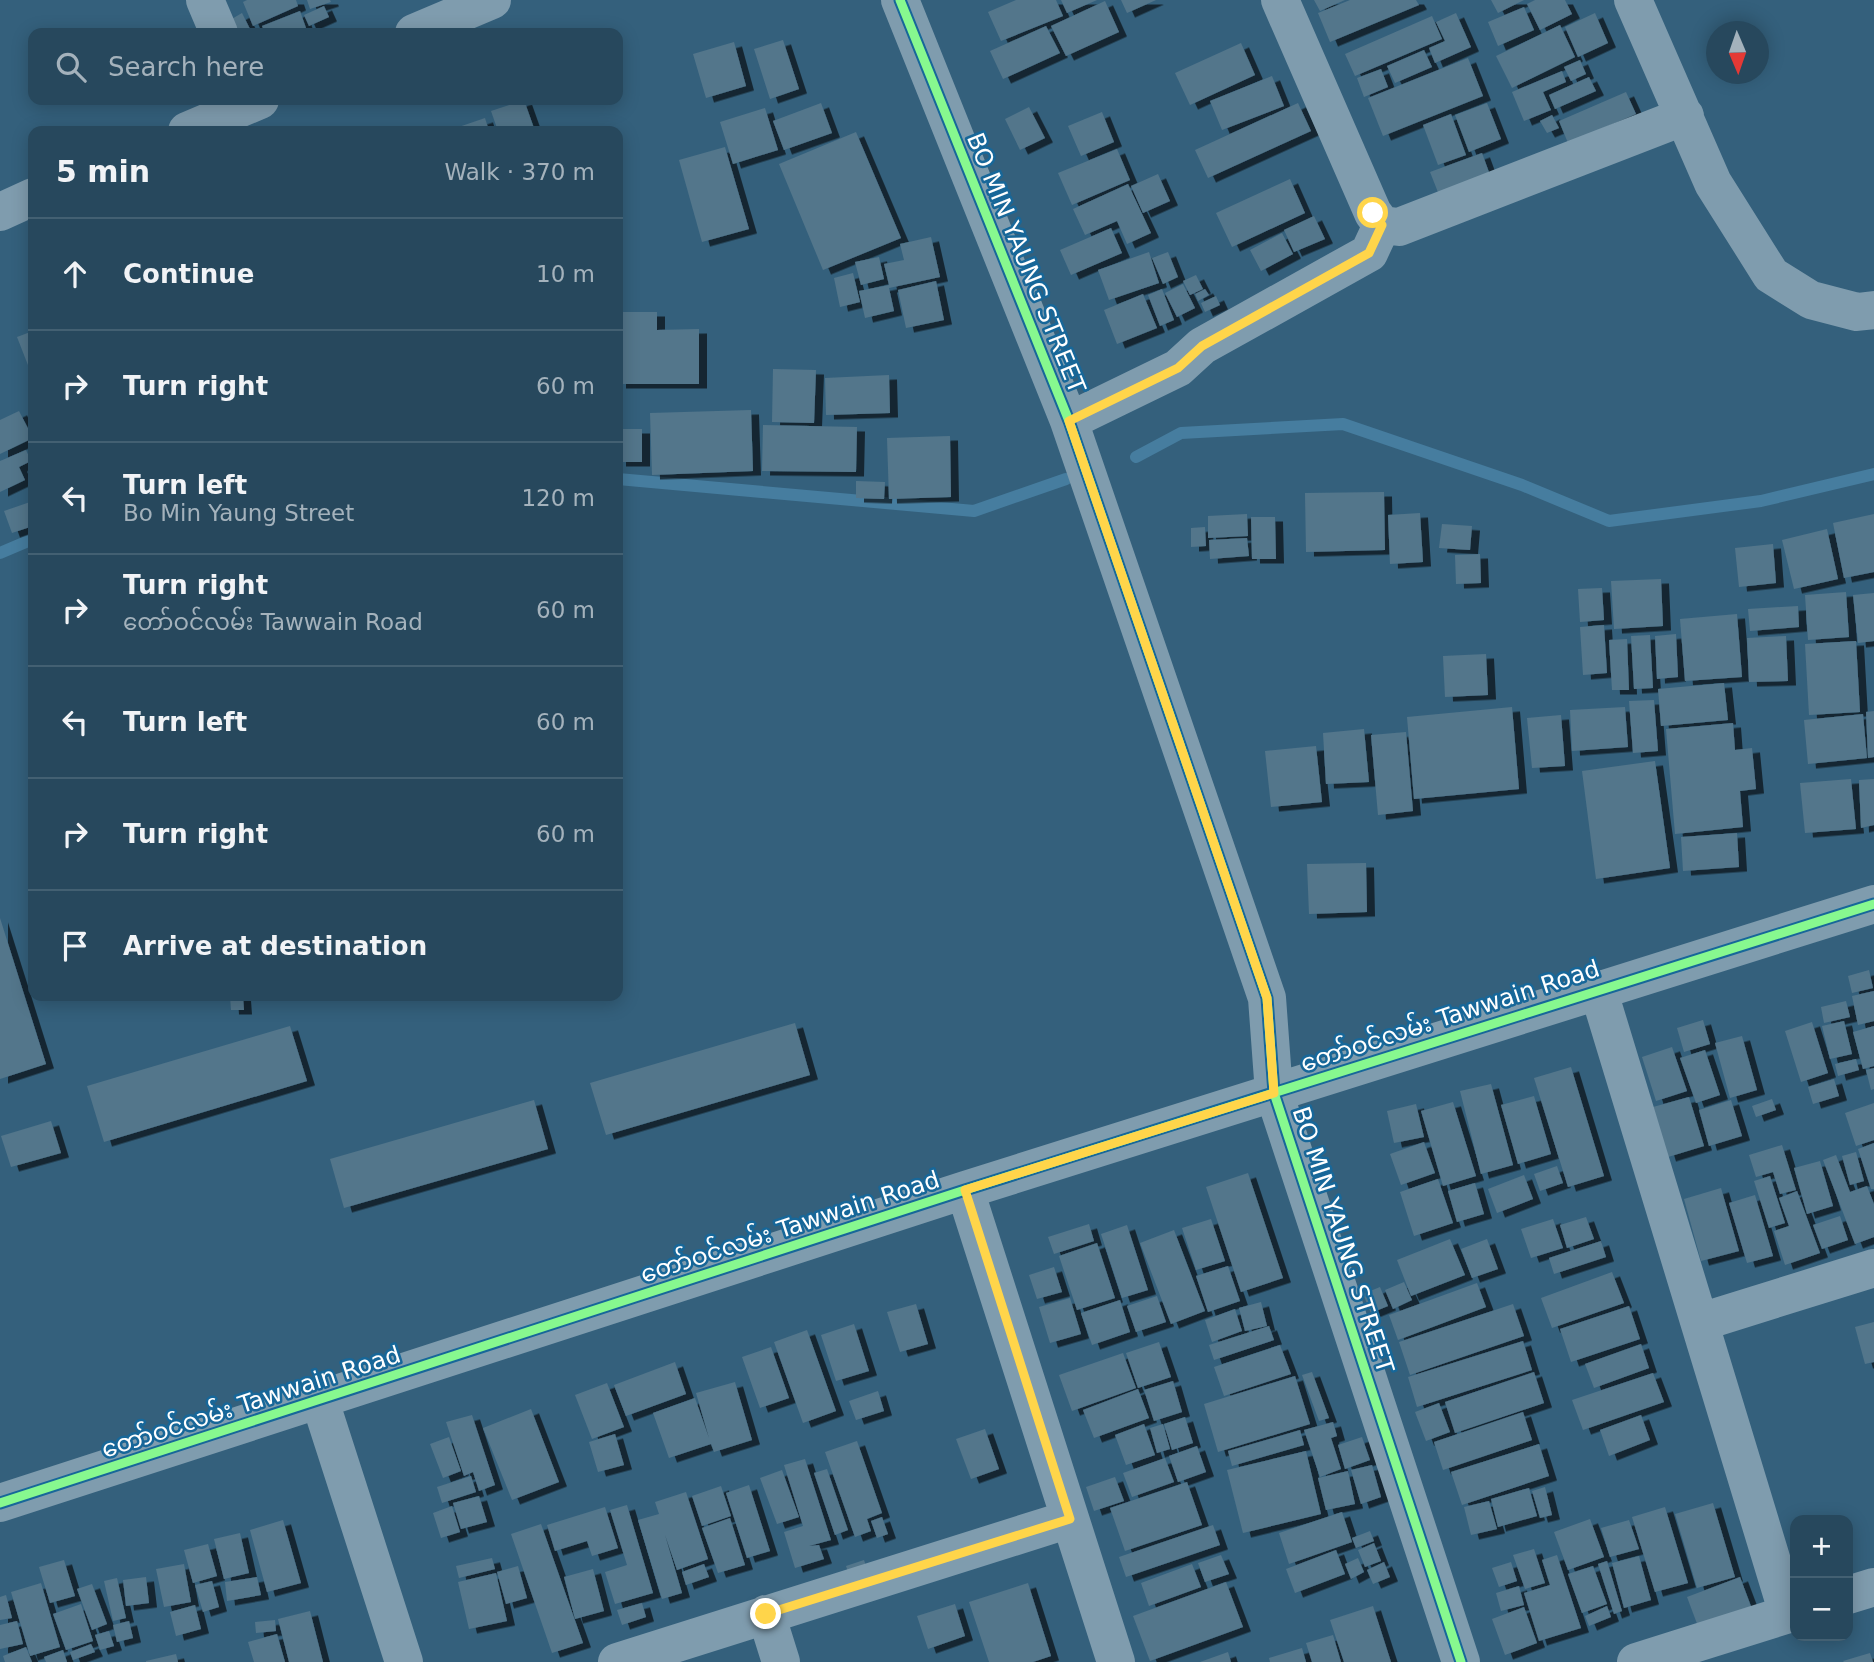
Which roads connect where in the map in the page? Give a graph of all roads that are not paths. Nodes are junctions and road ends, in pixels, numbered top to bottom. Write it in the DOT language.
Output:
graph roads {
  1 [pos="205,0"];
  2 [pos="492,0"];
  3 [pos="900,0"];
  4 [pos="1280,0"];
  5 [pos="1633,0"];
  6 [pos="217,28"];
  7 [pos="426,28"];
  8 [pos="244,105"];
  9 [pos="1685,116"];
  10 [pos="198,126"];
  11 [pos="28,199"];
  12 [pos="0,212"];
  13 [pos="1382,225"];
  14 [pos="1874,310"];
  15 [pos="1069,421"];
  16 [pos="1874,904"];
  17 [pos="1598,989"];
  18 [pos="1274,1093"];
  19 [pos="965,1190"];
  20 [pos="1874,1268"];
  21 [pos="1701,1322"];
  22 [pos="320,1401"];
  23 [pos="0,1503"];
  24 [pos="1070,1519"];
  25 [pos="1874,1587"];
  26 [pos="1853,1593"];
  27 [pos="1790,1607"];
  28 [pos="766,1614"];
  29 [pos="1790,1614"];
  30 [pos="404,1662"];
  31 [pos="617,1662"];
  32 [pos="782,1662"];
  33 [pos="1116,1662"];
  34 [pos="1461,1662"];
  35 [pos="1636,1662"];
  1 -- 6 [label="street"];
  2 -- 7 [label="street"];
  3 -- 15 [label="street, BO MIN YAUNG STREET"];
  4 -- 13 [label="street"];
  5 -- 9 [label="street"];
  8 -- 10 [label="street"];
  9 -- 13 [label="street"];
  9 -- 14 [label="street"];
  11 -- 12 [label="street"];
  13 -- 15 [label="street"];
  15 -- 18 [label="street, BO MIN YAUNG STREET"];
  16 -- 17 [label="street, တော်ဝင်လမ်း Tawwain Road"];
  17 -- 18 [label="street, တော်ဝင်လမ်း Tawwain Road"];
  17 -- 21 [label="street"];
  18 -- 19 [label="street, တော်ဝင်လမ်း Tawwain Road"];
  18 -- 34 [label="street, BO MIN YAUNG STREET"];
  19 -- 22 [label="street, တော်ဝင်လမ်း Tawwain Road"];
  19 -- 24 [label="street"];
  20 -- 21 [label="street"];
  21 -- 27 [label="street"];
  22 -- 23 [label="street, တော်ဝင်လမ်း Tawwain Road"];
  22 -- 30 [label="street"];
  24 -- 28 [label="street"];
  24 -- 33 [label="street"];
  25 -- 26 [label="street"];
  28 -- 31 [label="street"];
  28 -- 32 [label="street"];
  29 -- 35 [label="street"];
}
